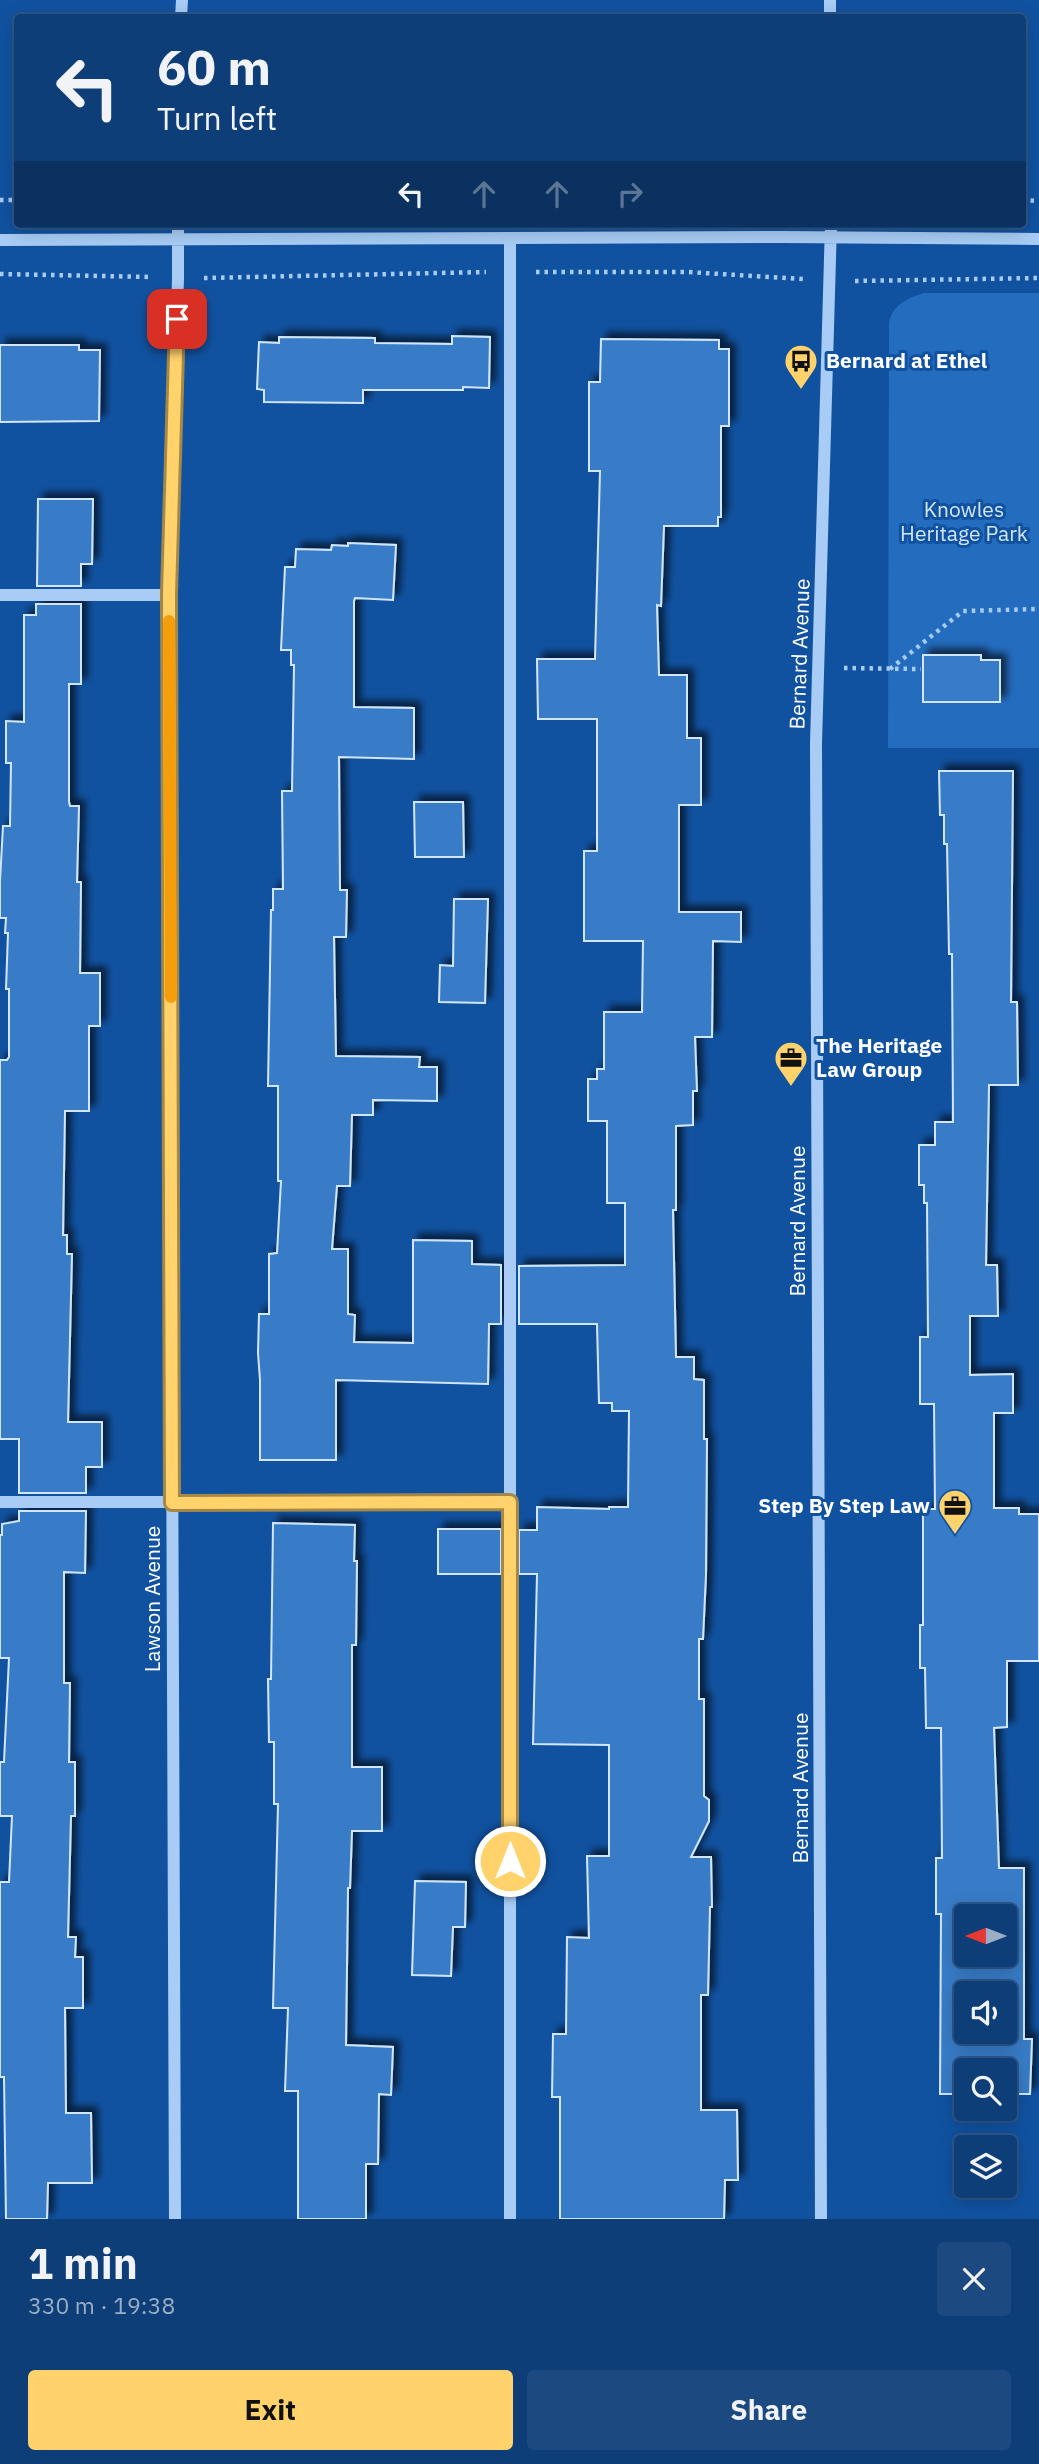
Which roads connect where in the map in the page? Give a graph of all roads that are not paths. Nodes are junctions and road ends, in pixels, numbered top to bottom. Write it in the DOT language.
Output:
graph roads {
  1 [pos="177,228"];
  2 [pos="831,231"];
  3 [pos="510,238"];
  4 [pos="177,239"];
  5 [pos="1039,239"];
  6 [pos="0,240"];
  7 [pos="169,594"];
  8 [pos="0,595"];
  9 [pos="0,1502"];
  10 [pos="510,1502"];
  11 [pos="172,1503"];
  12 [pos="175,2219"];
  13 [pos="510,2219"];
  14 [pos="821,2219"];
  1 -- 4 [label="street, Lawson Avenue"];
  2 -- 3 [label="street"];
  2 -- 5 [label="street"];
  2 -- 14 [label="street, Bernard Avenue"];
  3 -- 4 [label="street"];
  3 -- 10 [label="street"];
  4 -- 6 [label="street"];
  4 -- 7 [label="street, Lawson Avenue"];
  7 -- 8 [label="street"];
  7 -- 11 [label="street, Lawson Avenue"];
  9 -- 11 [label="street"];
  10 -- 11 [label="street"];
  10 -- 13 [label="street"];
  11 -- 12 [label="street, Lawson Avenue"];
}
